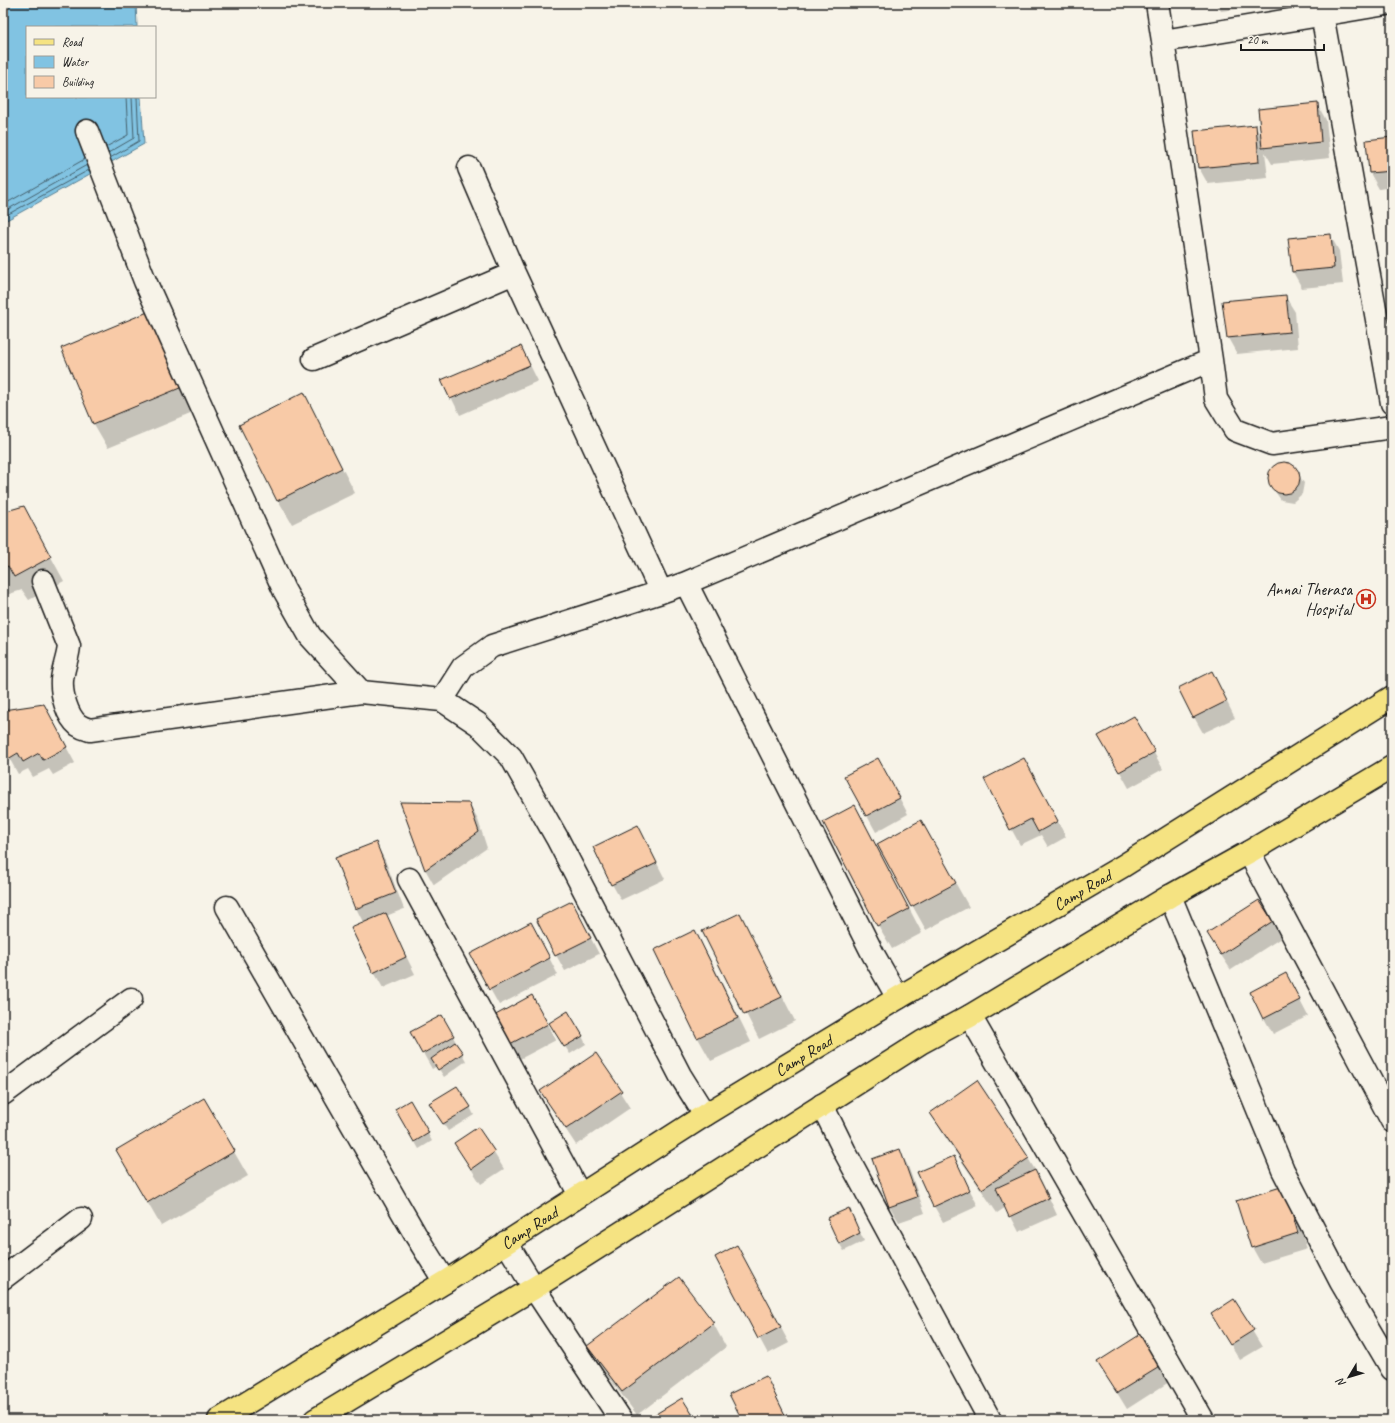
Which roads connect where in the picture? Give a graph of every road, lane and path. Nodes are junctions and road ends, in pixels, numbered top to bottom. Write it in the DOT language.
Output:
graph roads {
  1 [pos="1157,3"];
  2 [pos="1392,3"];
  3 [pos="1321,9"];
  4 [pos="1163,41"];
  5 [pos="87,131"];
  6 [pos="469,168"];
  7 [pos="514,273"];
  8 [pos="314,359"];
  9 [pos="1211,360"];
  10 [pos="1392,403"];
  11 [pos="1392,427"];
  12 [pos="43,581"];
  13 [pos="686,582"];
  14 [pos="661,592"];
  15 [pos="361,692"];
  16 [pos="1392,697"];
  17 [pos="442,700"];
  18 [pos="1392,767"];
  19 [pos="1249,852"];
  20 [pos="409,879"];
  21 [pos="1170,896"];
  22 [pos="227,907"];
  23 [pos="898,998"];
  24 [pos="131,999"];
  25 [pos="970,1016"];
  26 [pos="3,1094"];
  27 [pos="822,1105"];
  28 [pos="705,1114"];
  29 [pos="1392,1120"];
  30 [pos="580,1195"];
  31 [pos="81,1219"];
  32 [pos="506,1242"];
  33 [pos="3,1278"];
  34 [pos="445,1282"];
  35 [pos="534,1288"];
  36 [pos="1392,1369"];
  37 [pos="219,1420"];
  38 [pos="315,1420"];
  39 [pos="621,1420"];
  40 [pos="990,1420"];
  41 [pos="1203,1420"];
  1 -- 4 [label="street"];
  2 -- 3 [label="street"];
  3 -- 4 [label="street"];
  3 -- 10 [label="street"];
  4 -- 9 [label="street"];
  5 -- 15 [label="street"];
  6 -- 7 [label="street"];
  7 -- 8 [label="street"];
  7 -- 14 [label="street"];
  9 -- 11 [label="street"];
  9 -- 13 [label="street"];
  12 -- 15 [label="street"];
  13 -- 14 [label="street"];
  13 -- 23 [label="street"];
  14 -- 17 [label="street"];
  15 -- 17 [label="street"];
  16 -- 23 [label="main road, Camp Road"];
  17 -- 28 [label="street"];
  18 -- 19 [label="main road"];
  19 -- 21 [label="main road"];
  19 -- 29 [label="street"];
  20 -- 30 [label="street"];
  21 -- 25 [label="main road"];
  21 -- 36 [label="street"];
  22 -- 34 [label="street"];
  23 -- 28 [label="main road, Camp Road"];
  24 -- 26 [label="street"];
  25 -- 27 [label="main road"];
  25 -- 41 [label="street"];
  27 -- 35 [label="main road"];
  27 -- 40 [label="street"];
  28 -- 30 [label="main road, Camp Road"];
  30 -- 32 [label="main road, Camp Road"];
  31 -- 33 [label="street"];
  32 -- 34 [label="main road, Camp Road"];
  32 -- 35 [label="street"];
  34 -- 37 [label="main road, Camp Road"];
  35 -- 38 [label="main road"];
  35 -- 39 [label="street"];
}
